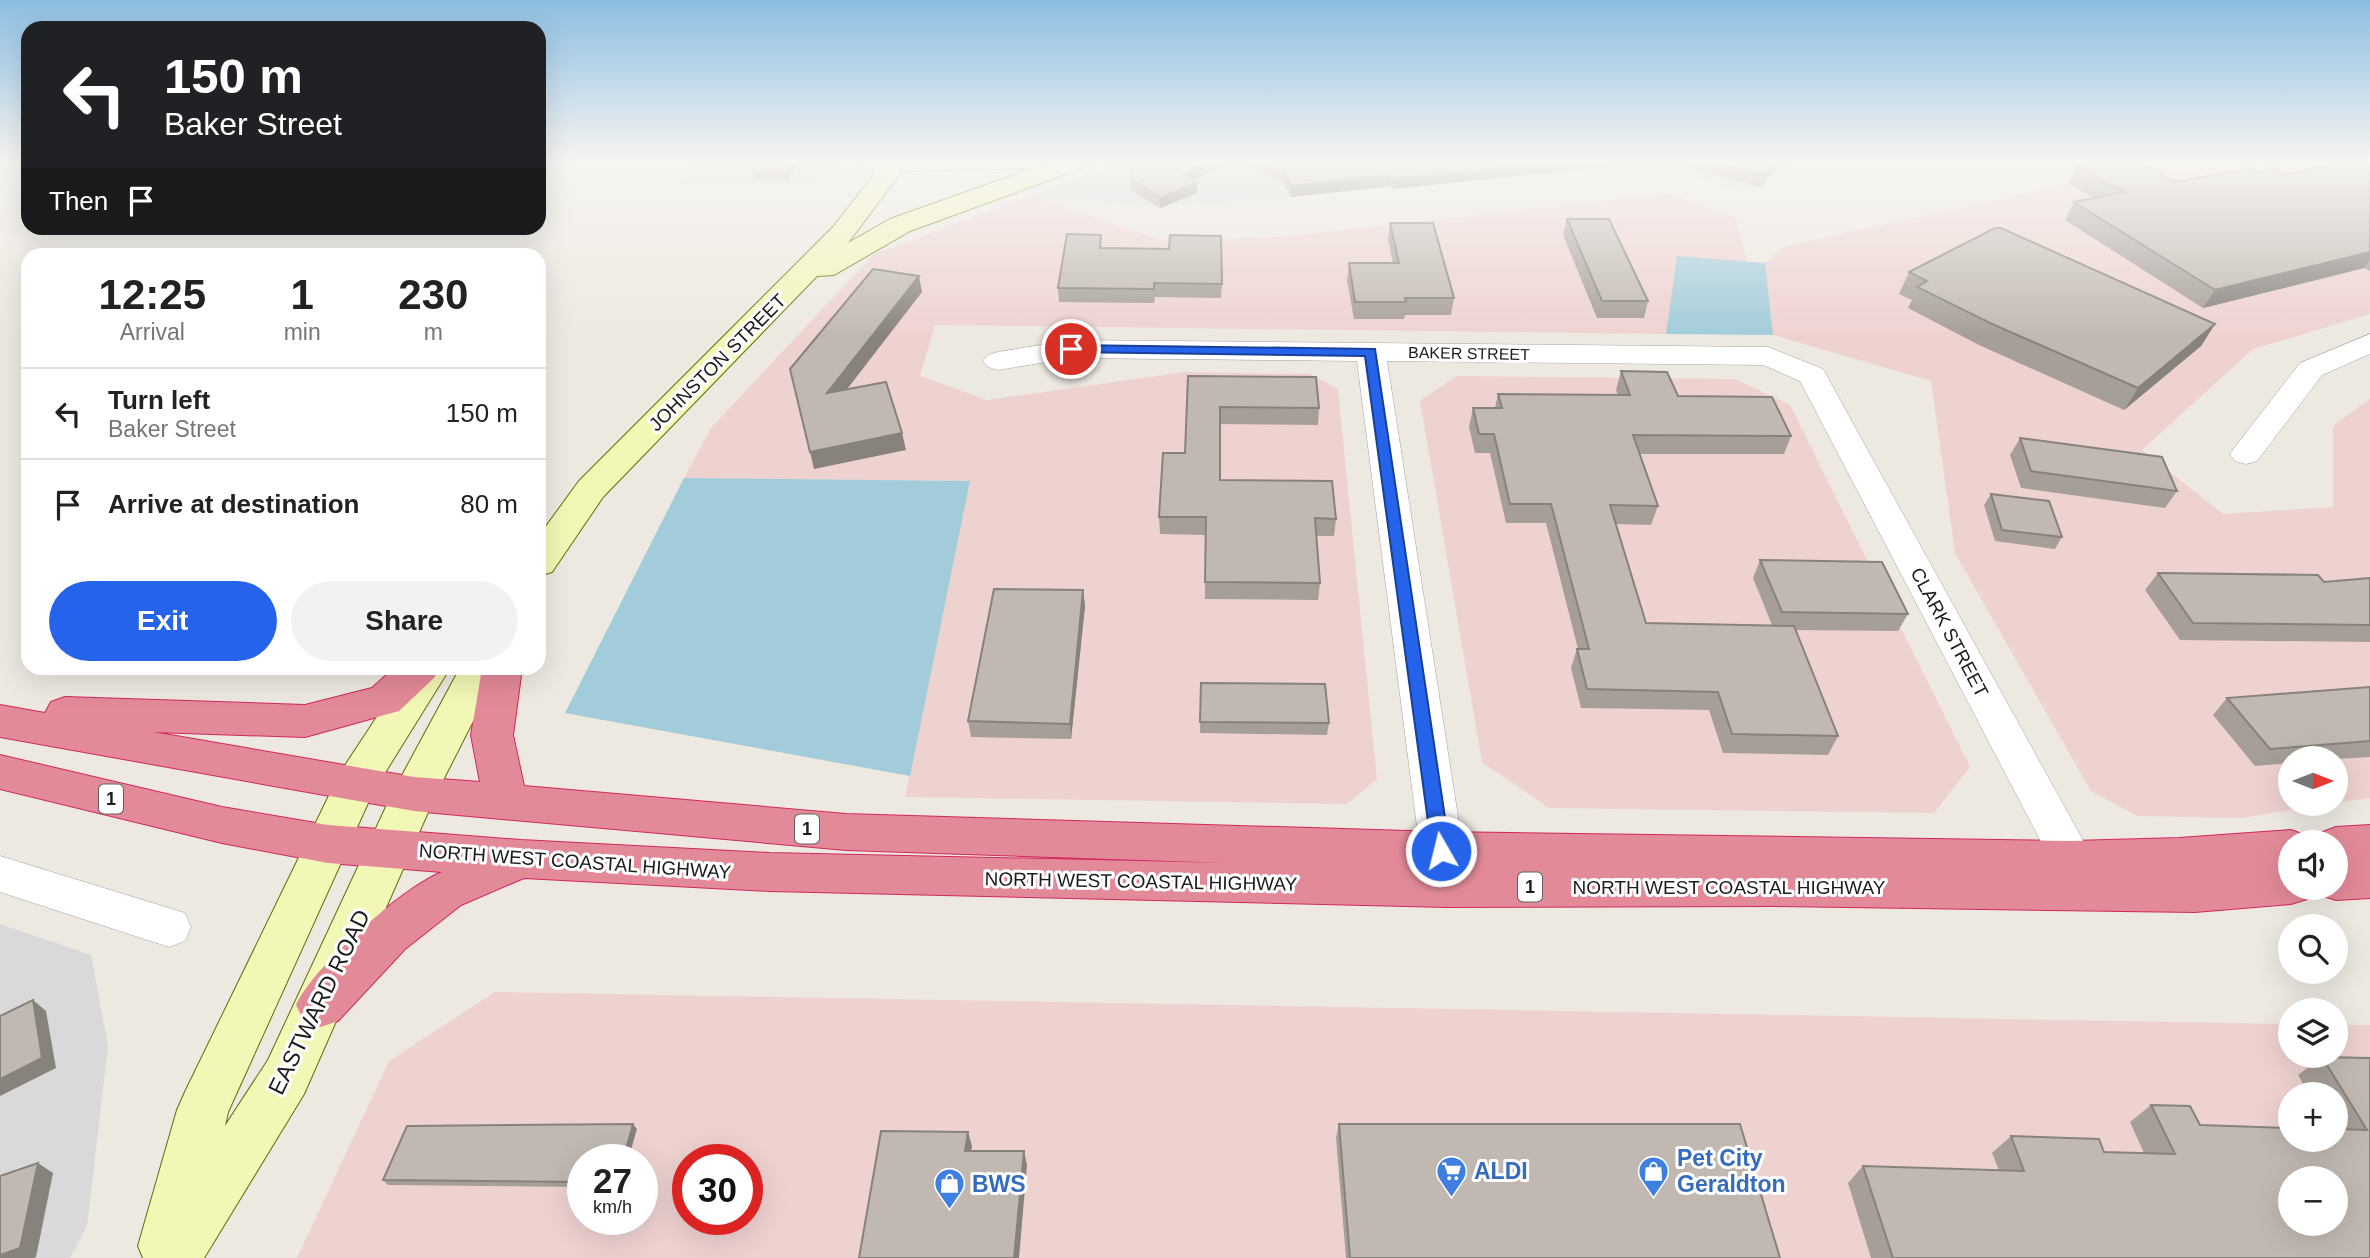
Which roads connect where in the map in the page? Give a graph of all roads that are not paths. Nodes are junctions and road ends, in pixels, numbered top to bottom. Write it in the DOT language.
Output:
graph roads {
  1 [pos="829,220"];
  2 [pos="850,220"];
  3 [pos="915,220"];
  4 [pos="787,292"];
  5 [pos="2370,343"];
  6 [pos="1371,352"];
  7 [pos="998,361"];
  8 [pos="1812,375"];
  9 [pos="2246,454"];
  10 [pos="546,511"];
  11 [pos="546,553"];
  12 [pos="412,675"];
  13 [pos="426,675"];
  14 [pos="476,675"];
  15 [pos="501,675"];
  16 [pos="0,711"];
  17 [pos="0,721"];
  18 [pos="0,772"];
  19 [pos="355,785"];
  20 [pos="414,794"];
  21 [pos="505,801"];
  22 [pos="328,844"];
  23 [pos="2370,844"];
  24 [pos="2348,845"];
  25 [pos="391,849"];
  26 [pos="2278,850"];
  27 [pos="521,859"];
  28 [pos="1444,869"];
  29 [pos="0,874"];
  30 [pos="2080,875"];
  31 [pos="2370,879"];
  32 [pos="2348,880"];
  33 [pos="2278,886"];
  34 [pos="169,927"];
  35 [pos="321,1005"];
  36 [pos="163,1258"];
  37 [pos="172,1258"];
  1 -- 10 [label="main road, JOHNSTON STREET"];
  2 -- 4 [label="main road, JOHNSTON STREET"];
  3 -- 4 [label="main road"];
  4 -- 11 [label="main road, JOHNSTON STREET"];
  5 -- 9 [label="street"];
  6 -- 7 [label="street, BAKER STREET"];
  6 -- 8 [label="street, BAKER STREET"];
  6 -- 28 [label="street"];
  8 -- 30 [label="street, CLARK STREET"];
  12 -- 16 [label="highway"];
  13 -- 19 [label="main road"];
  14 -- 20 [label="main road"];
  15 -- 21 [label="highway"];
  17 -- 19 [label="highway, NORTH WEST COASTAL HIGHWAY / 1"];
  18 -- 22 [label="highway, NORTH WEST COASTAL HIGHWAY / 1"];
  19 -- 20 [label="highway, NORTH WEST COASTAL HIGHWAY / 1"];
  19 -- 22 [label="main road"];
  20 -- 21 [label="highway, NORTH WEST COASTAL HIGHWAY / 1"];
  20 -- 25 [label="main road"];
  21 -- 28 [label="highway, NORTH WEST COASTAL HIGHWAY / 1"];
  22 -- 25 [label="highway, NORTH WEST COASTAL HIGHWAY / 1"];
  22 -- 36 [label="main road"];
  23 -- 24 [label="highway"];
  25 -- 27 [label="highway, NORTH WEST COASTAL HIGHWAY / 1"];
  25 -- 35 [label="main road, EASTWARD ROAD"];
  26 -- 30 [label="highway, NORTH WEST COASTAL HIGHWAY / 1"];
  27 -- 28 [label="highway, NORTH WEST COASTAL HIGHWAY / 1"];
  27 -- 35 [label="highway"];
  28 -- 30 [label="highway, NORTH WEST COASTAL HIGHWAY / 1"];
  29 -- 34 [label="street"];
  30 -- 33 [label="highway, NORTH WEST COASTAL HIGHWAY / 1"];
  31 -- 32 [label="highway"];
  35 -- 37 [label="main road, EASTWARD ROAD"];
}
